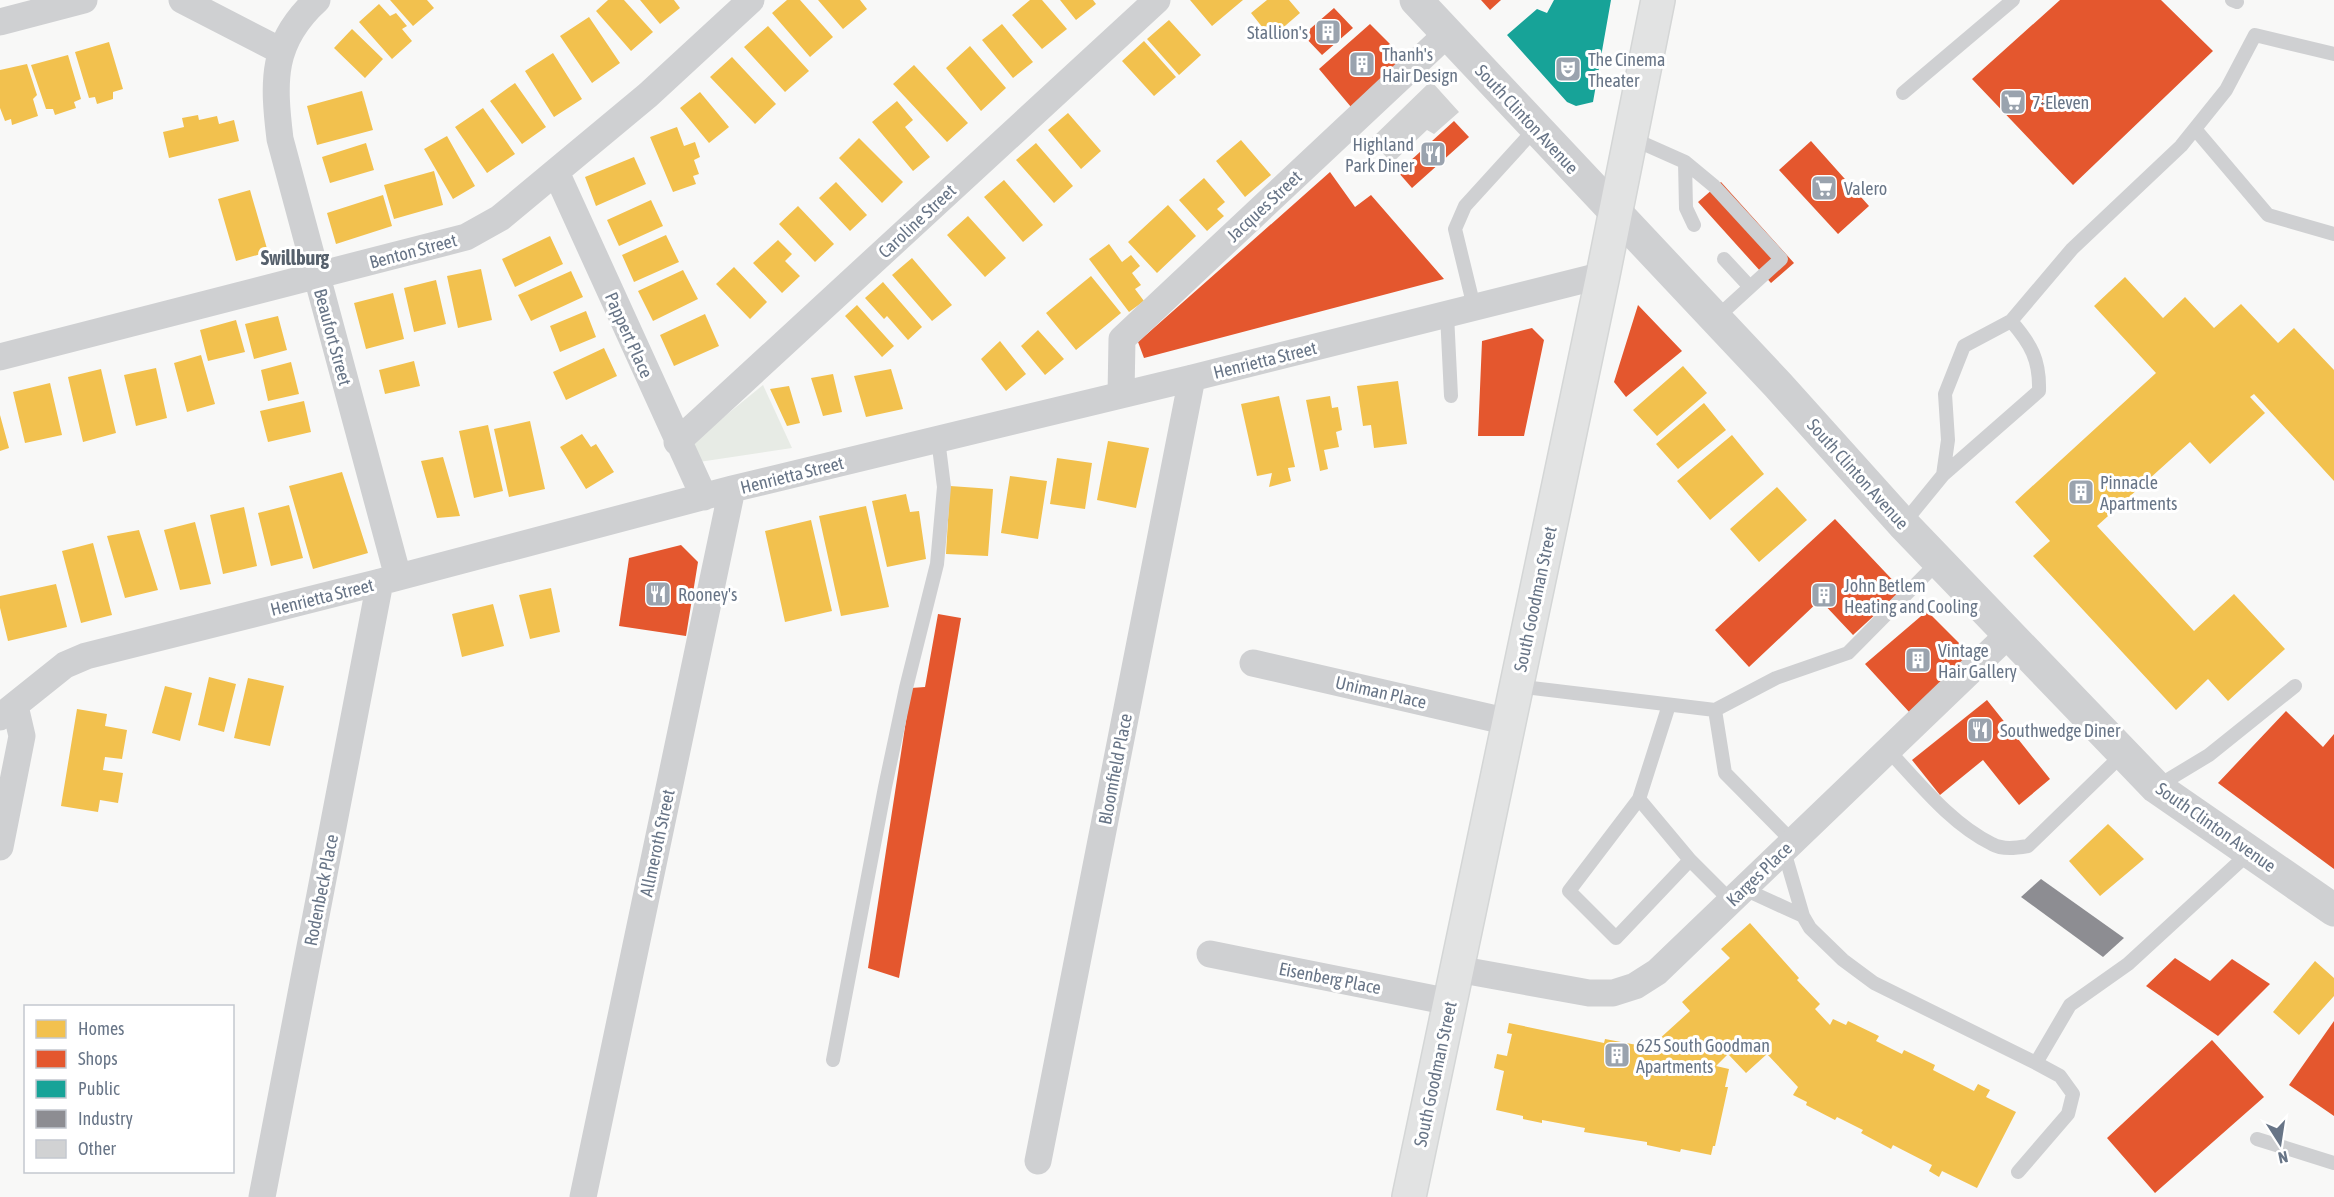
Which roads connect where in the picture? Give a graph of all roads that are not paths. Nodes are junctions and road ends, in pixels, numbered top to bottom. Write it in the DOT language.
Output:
graph roads {
  1 [pos="84,0"];
  2 [pos="182,0"];
  3 [pos="317,0"];
  4 [pos="751,0"];
  5 [pos="1156,0"];
  6 [pos="1416,0"];
  7 [pos="1658,0"];
  8 [pos="2013,0"];
  9 [pos="0,21"];
  10 [pos="1447,34"];
  11 [pos="281,51"];
  12 [pos="2334,54"];
  13 [pos="1903,93"];
  14 [pos="1536,128"];
  15 [pos="2195,129"];
  16 [pos="1631,138"];
  17 [pos="1685,162"];
  18 [pos="556,172"];
  19 [pos="1616,213"];
  20 [pos="1694,225"];
  21 [pos="2334,234"];
  22 [pos="1724,259"];
  23 [pos="1603,275"];
  24 [pos="317,277"];
  25 [pos="1750,287"];
  26 [pos="1474,307"];
  27 [pos="1447,314"];
  28 [pos="1716,319"];
  29 [pos="2011,321"];
  30 [pos="0,357"];
  31 [pos="1192,378"];
  32 [pos="1121,394"];
  33 [pos="1451,396"];
  34 [pos="938,439"];
  35 [pos="677,442"];
  36 [pos="1943,475"];
  37 [pos="732,489"];
  38 [pos="704,497"];
  39 [pos="1903,524"];
  40 [pos="1939,561"];
  41 [pos="389,580"];
  42 [pos="2010,633"];
  43 [pos="1253,663"];
  44 [pos="1516,686"];
  45 [pos="2295,686"];
  46 [pos="1669,705"];
  47 [pos="1714,710"];
  48 [pos="8,711"];
  49 [pos="1509,722"];
  50 [pos="1888,750"];
  51 [pos="2124,753"];
  52 [pos="2156,787"];
  53 [pos="1639,799"];
  54 [pos="1788,846"];
  55 [pos="0,847"];
  56 [pos="2250,852"];
  57 [pos="1690,861"];
  58 [pos="1737,895"];
  59 [pos="2334,910"];
  60 [pos="1803,916"];
  61 [pos="1210,954"];
  62 [pos="1457,969"];
  63 [pos="1450,1002"];
  64 [pos="833,1060"];
  65 [pos="2036,1063"];
  66 [pos="2257,1139"];
  67 [pos="1038,1161"];
  68 [pos="2334,1163"];
  69 [pos="2018,1172"];
  70 [pos="262,1197"];
  71 [pos="583,1197"];
  72 [pos="1409,1197"];
  1 -- 9 [label="street"];
  2 -- 11 [label="street"];
  3 -- 11 [label="street, Beaufort Street"];
  4 -- 18 [label="street, Benton Street"];
  5 -- 35 [label="street, Caroline Street"];
  6 -- 10 [label="street, South Clinton Avenue"];
  7 -- 16 [label="main road, South Goodman Street"];
  8 -- 13 [label="lane"];
  10 -- 14 [label="street, South Clinton Avenue"];
  10 -- 32 [label="street, Jacques Street"];
  11 -- 24 [label="street, Beaufort Street"];
  12 -- 15 [label="lane"];
  14 -- 19 [label="street, South Clinton Avenue"];
  14 -- 26 [label="lane"];
  15 -- 21 [label="lane"];
  15 -- 29 [label="lane"];
  16 -- 17 [label="lane"];
  16 -- 19 [label="main road, South Goodman Street"];
  17 -- 20 [label="lane"];
  17 -- 25 [label="lane"];
  18 -- 24 [label="street, Benton Street"];
  18 -- 35 [label="street, Pappert Place"];
  19 -- 23 [label="main road, South Goodman Street"];
  19 -- 28 [label="street, South Clinton Avenue"];
  22 -- 25 [label="lane"];
  23 -- 26 [label="street, Henrietta Street"];
  23 -- 44 [label="main road, South Goodman Street"];
  24 -- 30 [label="street, Benton Street"];
  24 -- 41 [label="street, Beaufort Street"];
  25 -- 28 [label="lane"];
  26 -- 27 [label="street, Henrietta Street"];
  27 -- 31 [label="street, Henrietta Street"];
  27 -- 33 [label="lane"];
  28 -- 39 [label="street, South Clinton Avenue"];
  29 -- 36 [label="lane"];
  29 -- 36 [label="lane"];
  31 -- 32 [label="street, Henrietta Street"];
  31 -- 67 [label="street, Bloomfield Place"];
  32 -- 34 [label="street, Henrietta Street"];
  34 -- 37 [label="street, Henrietta Street"];
  34 -- 64 [label="lane"];
  35 -- 38 [label="street, Pappert Place"];
  36 -- 39 [label="lane"];
  37 -- 38 [label="street, Henrietta Street"];
  37 -- 71 [label="street, Allmeroth Street"];
  38 -- 41 [label="street, Henrietta Street"];
  39 -- 40 [label="street, South Clinton Avenue"];
  40 -- 42 [label="street, South Clinton Avenue"];
  40 -- 47 [label="lane"];
  41 -- 48 [label="street, Henrietta Street"];
  41 -- 70 [label="street, Rodenbeck Place"];
  42 -- 50 [label="street, Karges Place"];
  42 -- 51 [label="street, South Clinton Avenue"];
  43 -- 49 [label="street, Uniman Place"];
  44 -- 46 [label="lane"];
  44 -- 49 [label="main road, South Goodman Street"];
  45 -- 52 [label="lane"];
  46 -- 47 [label="lane"];
  46 -- 53 [label="lane"];
  47 -- 54 [label="lane"];
  48 -- 55 [label="street"];
  49 -- 62 [label="main road, South Goodman Street"];
  50 -- 51 [label="lane"];
  50 -- 54 [label="street, Karges Place"];
  51 -- 52 [label="street, South Clinton Avenue"];
  52 -- 56 [label="street, South Clinton Avenue"];
  53 -- 57 [label="lane"];
  53 -- 57 [label="lane"];
  54 -- 58 [label="street, Karges Place"];
  54 -- 60 [label="lane"];
  56 -- 59 [label="street, South Clinton Avenue"];
  56 -- 65 [label="lane"];
  57 -- 58 [label="lane"];
  58 -- 60 [label="lane"];
  58 -- 62 [label="street, Karges Place"];
  60 -- 65 [label="lane"];
  61 -- 63 [label="street, Eisenberg Place"];
  62 -- 63 [label="main road, South Goodman Street"];
  63 -- 72 [label="main road, South Goodman Street"];
  65 -- 69 [label="lane"];
  66 -- 68 [label="lane"];
}
